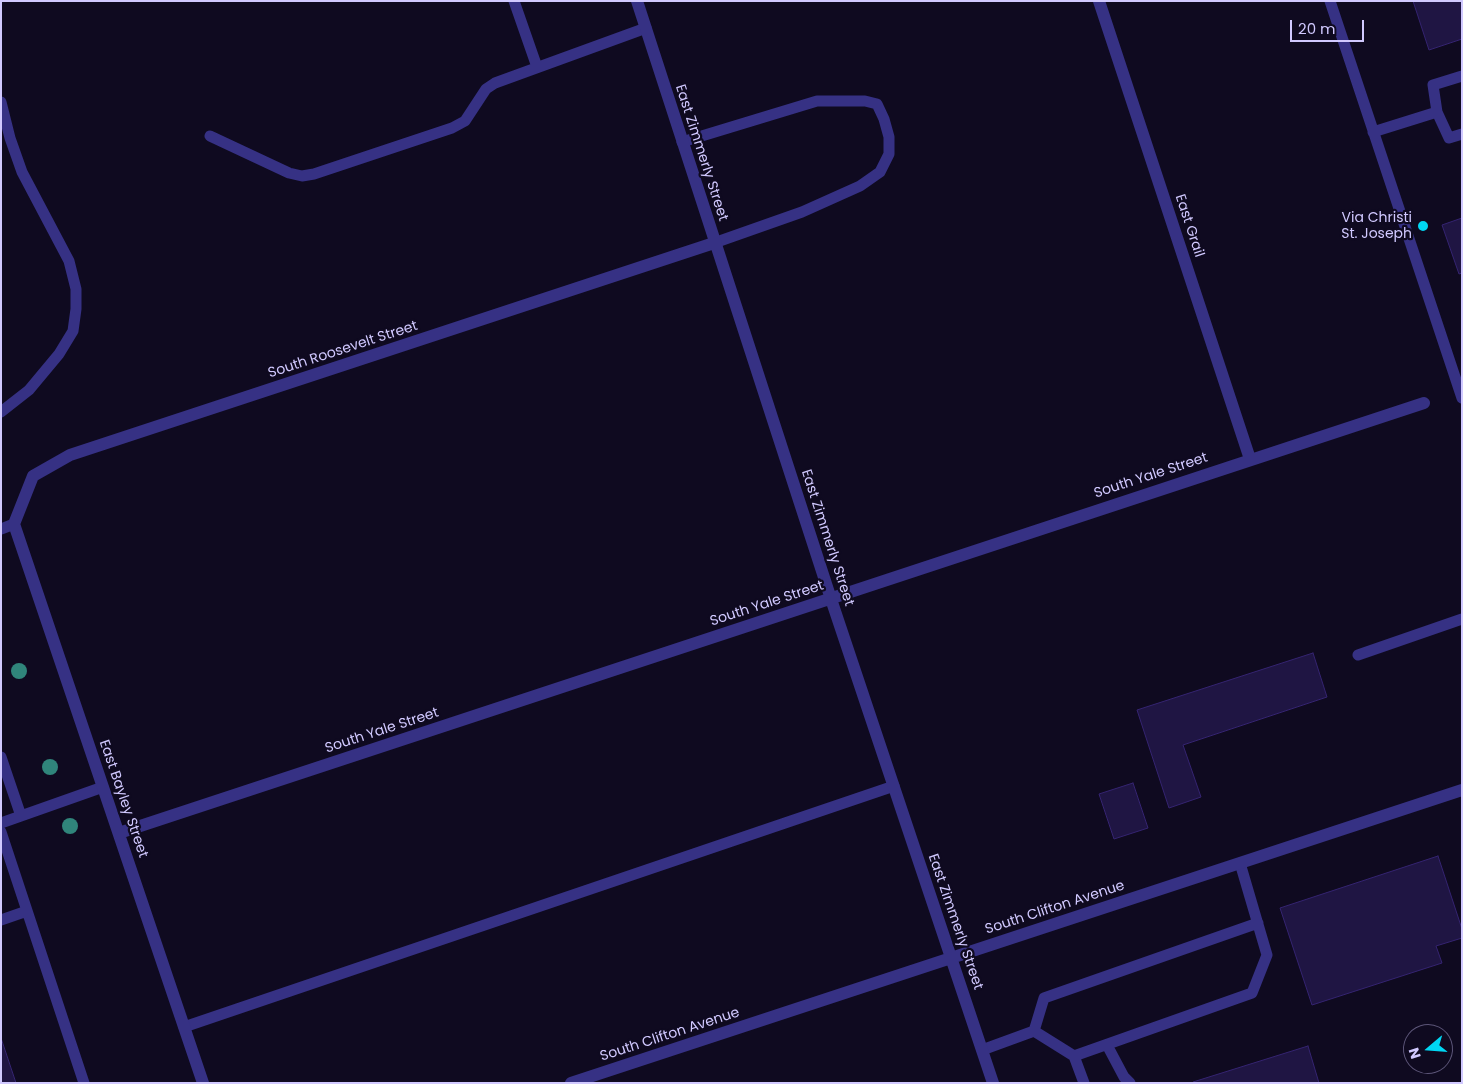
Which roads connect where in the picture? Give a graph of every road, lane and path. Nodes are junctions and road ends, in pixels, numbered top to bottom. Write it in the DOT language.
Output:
graph roads {
  1 [pos="514,1"];
  2 [pos="637,1"];
  3 [pos="1099,1"];
  4 [pos="1330,1"];
  5 [pos="646,28"];
  6 [pos="537,67"];
  7 [pos="1462,76"];
  8 [pos="1,102"];
  9 [pos="1437,112"];
  10 [pos="1373,132"];
  11 [pos="1462,134"];
  12 [pos="210,136"];
  13 [pos="682,142"];
  14 [pos="714,243"];
  15 [pos="1462,398"];
  16 [pos="1424,403"];
  17 [pos="1,412"];
  18 [pos="1250,459"];
  19 [pos="14,524"];
  20 [pos="1,528"];
  21 [pos="831,599"];
  22 [pos="1462,620"];
  23 [pos="1358,655"];
  24 [pos="1,757"];
  25 [pos="894,786"];
  26 [pos="103,787"];
  27 [pos="1462,790"];
  28 [pos="20,816"];
  29 [pos="1,822"];
  30 [pos="1,832"];
  31 [pos="119,833"];
  32 [pos="1240,863"];
  33 [pos="27,911"];
  34 [pos="1,920"];
  35 [pos="1258,923"];
  36 [pos="952,958"];
  37 [pos="184,1027"];
  38 [pos="1034,1031"];
  39 [pos="1107,1044"];
  40 [pos="982,1050"];
  41 [pos="1074,1056"];
  42 [pos="84,1083"];
  43 [pos="203,1083"];
  44 [pos="571,1083"];
  45 [pos="993,1083"];
  46 [pos="1084,1083"];
  47 [pos="1130,1083"];
  1 -- 6 [label="lane"];
  2 -- 5 [label="street, East Zimmerly Street"];
  3 -- 18 [label="street, East Grail"];
  4 -- 10 [label="lane"];
  5 -- 6 [label="lane"];
  5 -- 13 [label="street, East Zimmerly Street"];
  6 -- 12 [label="lane"];
  7 -- 9 [label="lane"];
  8 -- 17 [label="lane"];
  9 -- 10 [label="lane"];
  9 -- 11 [label="lane"];
  10 -- 15 [label="lane"];
  13 -- 14 [label="street, East Zimmerly Street"];
  13 -- 14 [label="lane"];
  14 -- 19 [label="street, South Roosevelt Street"];
  14 -- 21 [label="street, East Zimmerly Street"];
  16 -- 18 [label="street, South Yale Street"];
  18 -- 21 [label="street, South Yale Street"];
  19 -- 20 [label="lane"];
  19 -- 26 [label="street, East Bayley Street"];
  21 -- 25 [label="street, East Zimmerly Street"];
  21 -- 31 [label="street, South Yale Street"];
  22 -- 23 [label="lane"];
  24 -- 28 [label="lane"];
  25 -- 36 [label="street, East Zimmerly Street"];
  25 -- 37 [label="lane"];
  26 -- 28 [label="lane"];
  26 -- 31 [label="street, East Bayley Street"];
  27 -- 32 [label="street, South Clifton Avenue"];
  28 -- 29 [label="lane"];
  30 -- 33 [label="lane"];
  31 -- 37 [label="street, East Bayley Street"];
  32 -- 35 [label="lane"];
  32 -- 36 [label="street, South Clifton Avenue"];
  33 -- 34 [label="lane"];
  33 -- 42 [label="lane"];
  35 -- 38 [label="lane"];
  35 -- 39 [label="lane"];
  36 -- 40 [label="street, East Zimmerly Street"];
  36 -- 44 [label="street, South Clifton Avenue"];
  37 -- 43 [label="street, East Bayley Street"];
  38 -- 40 [label="lane"];
  38 -- 41 [label="lane"];
  39 -- 41 [label="lane"];
  39 -- 47 [label="lane"];
  40 -- 45 [label="street, East Zimmerly Street"];
  41 -- 46 [label="lane"];
}
